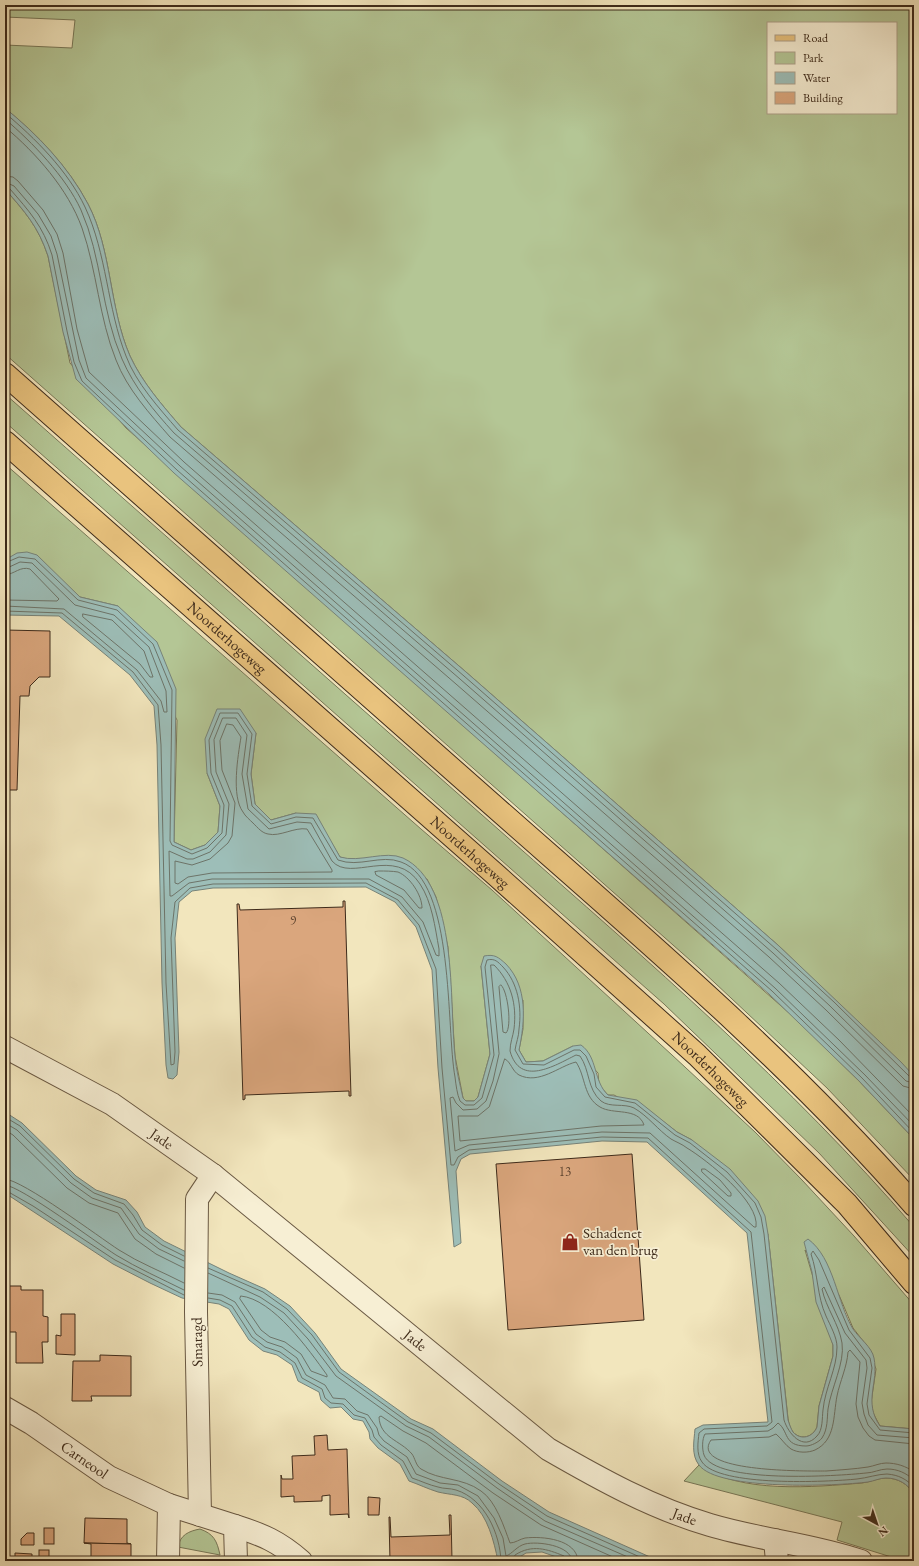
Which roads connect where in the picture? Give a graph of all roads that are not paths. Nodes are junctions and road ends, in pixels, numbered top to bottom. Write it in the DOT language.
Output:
graph roads {
  1 [pos="5,374"];
  2 [pos="5,442"];
  3 [pos="5,1047"];
  4 [pos="213,1175"];
  5 [pos="914,1204"];
  6 [pos="914,1283"];
  7 [pos="5,1408"];
  8 [pos="169,1504"];
  9 [pos="200,1515"];
  10 [pos="234,1526"];
  11 [pos="775,1540"];
  12 [pos="168,1561"];
  13 [pos="236,1561"];
  14 [pos="301,1561"];
  15 [pos="777,1561"];
  16 [pos="861,1561"];
  1 -- 5 [label="main road"];
  2 -- 6 [label="main road, Noorderhogeweg"];
  3 -- 4 [label="street, Jade"];
  4 -- 9 [label="street, Smaragd"];
  4 -- 11 [label="street, Jade"];
  7 -- 8 [label="street, Carneool"];
  8 -- 9 [label="street"];
  8 -- 12 [label="street"];
  9 -- 10 [label="street"];
  10 -- 13 [label="street"];
  10 -- 14 [label="street"];
  11 -- 15 [label="street"];
  11 -- 16 [label="street, Jade"];
}
